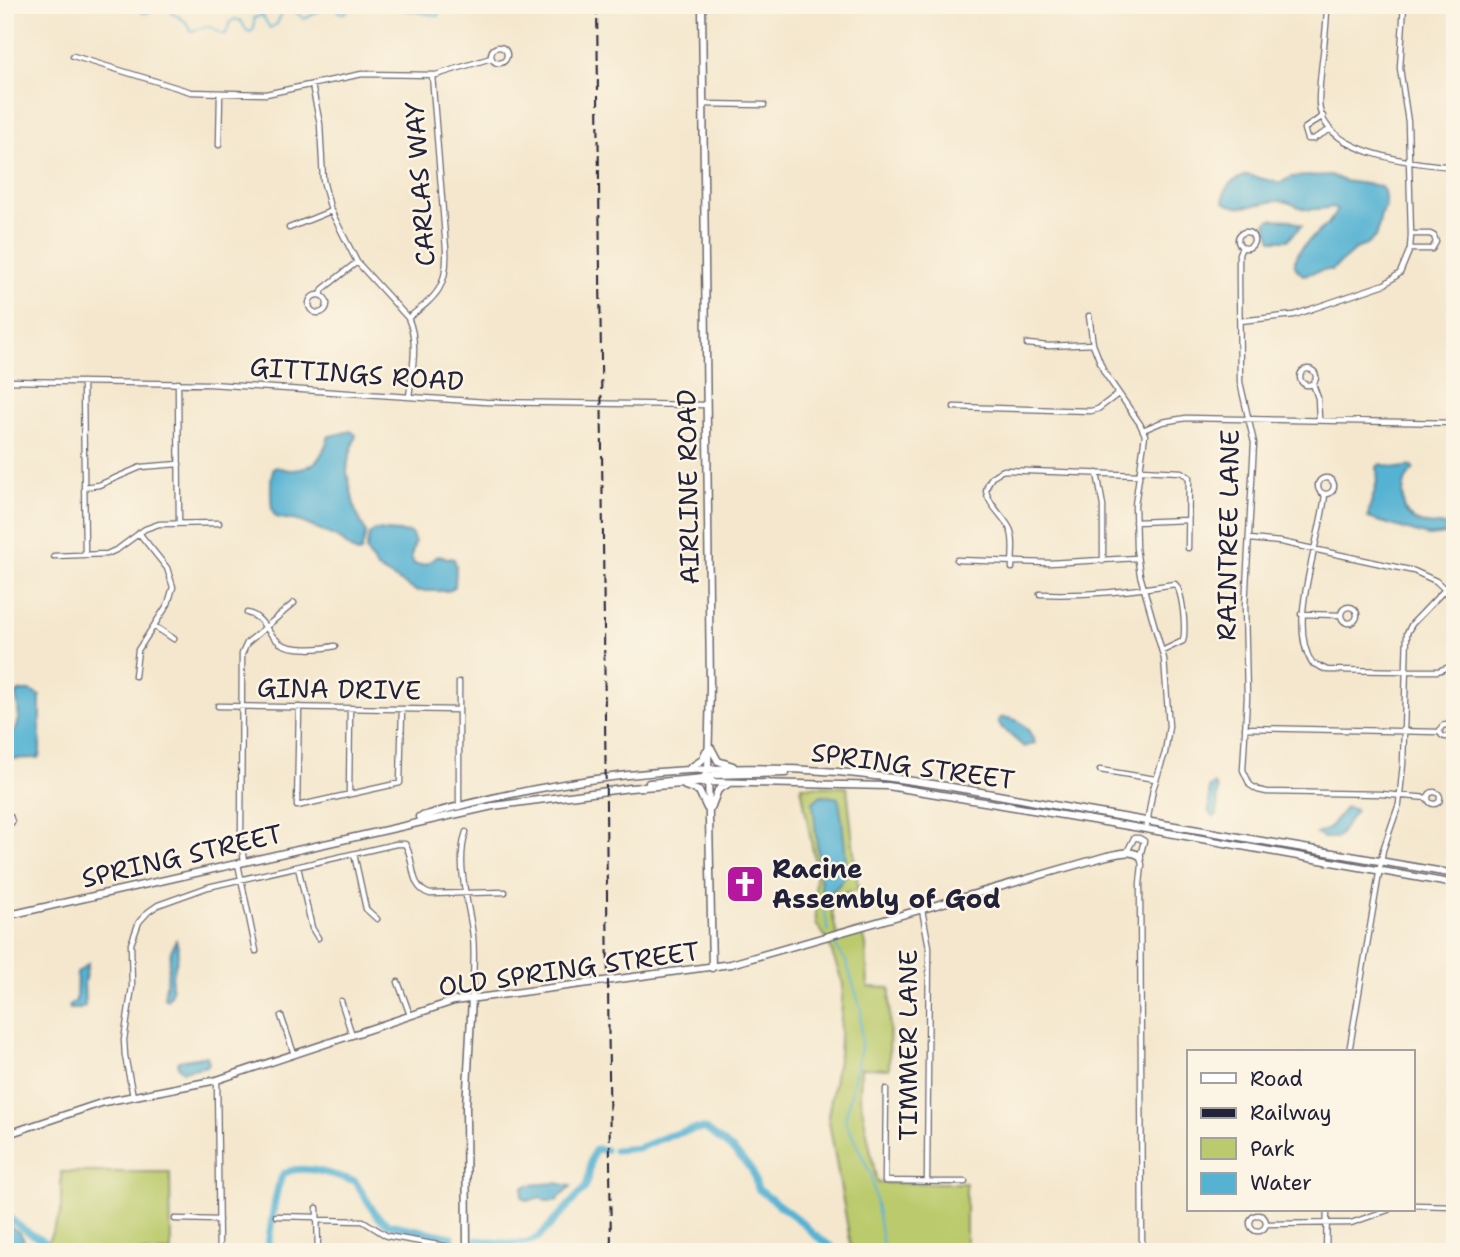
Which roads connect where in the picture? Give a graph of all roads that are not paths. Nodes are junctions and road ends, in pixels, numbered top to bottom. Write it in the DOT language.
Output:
graph roads {
  1 [pos="702,5"];
  2 [pos="1328,5"];
  3 [pos="1404,5"];
  4 [pos="73,56"];
  5 [pos="491,58"];
  6 [pos="432,75"];
  7 [pos="312,85"];
  8 [pos="219,94"];
  9 [pos="703,104"];
  10 [pos="764,104"];
  11 [pos="1323,116"];
  12 [pos="1331,129"];
  13 [pos="219,145"];
  14 [pos="1409,161"];
  15 [pos="1455,167"];
  16 [pos="331,211"];
  17 [pos="289,228"];
  18 [pos="1411,234"];
  19 [pos="1242,247"];
  20 [pos="1410,249"];
  21 [pos="357,262"];
  22 [pos="321,295"];
  23 [pos="1089,316"];
  24 [pos="408,318"];
  25 [pos="1239,321"];
  26 [pos="1027,344"];
  27 [pos="1093,344"];
  28 [pos="5,381"];
  29 [pos="83,382"];
  30 [pos="178,383"];
  31 [pos="1312,384"];
  32 [pos="1118,394"];
  33 [pos="409,397"];
  34 [pos="706,405"];
  35 [pos="954,407"];
  36 [pos="1249,419"];
  37 [pos="1319,419"];
  38 [pos="1455,423"];
  39 [pos="1143,430"];
  40 [pos="178,464"];
  41 [pos="1097,473"];
  42 [pos="1140,473"];
  43 [pos="84,487"];
  44 [pos="1325,495"];
  45 [pos="1188,520"];
  46 [pos="1135,522"];
  47 [pos="179,523"];
  48 [pos="219,523"];
  49 [pos="139,533"];
  50 [pos="1250,539"];
  51 [pos="1188,548"];
  52 [pos="1316,549"];
  53 [pos="85,555"];
  54 [pos="54,556"];
  55 [pos="1138,558"];
  56 [pos="957,560"];
  57 [pos="1103,561"];
  58 [pos="1012,565"];
  59 [pos="1455,579"];
  60 [pos="1445,589"];
  61 [pos="1144,590"];
  62 [pos="1040,594"];
  63 [pos="1455,599"];
  64 [pos="295,603"];
  65 [pos="247,613"];
  66 [pos="1301,614"];
  67 [pos="1340,615"];
  68 [pos="153,626"];
  69 [pos="266,627"];
  70 [pos="174,639"];
  71 [pos="335,646"];
  72 [pos="1162,651"];
  73 [pos="1455,665"];
  74 [pos="1405,671"];
  75 [pos="135,676"];
  76 [pos="459,682"];
  77 [pos="218,706"];
  78 [pos="242,706"];
  79 [pos="299,707"];
  80 [pos="350,708"];
  81 [pos="402,709"];
  82 [pos="459,710"];
  83 [pos="1245,728"];
  84 [pos="1404,731"];
  85 [pos="1439,732"];
  86 [pos="709,743"];
  87 [pos="708,769"];
  88 [pos="750,769"];
  89 [pos="1100,770"];
  90 [pos="680,771"];
  91 [pos="817,771"];
  92 [pos="1155,779"];
  93 [pos="708,782"];
  94 [pos="738,782"];
  95 [pos="669,785"];
  96 [pos="630,788"];
  97 [pos="349,794"];
  98 [pos="1400,795"];
  99 [pos="1428,798"];
  100 [pos="460,809"];
  101 [pos="5,813"];
  102 [pos="709,817"];
  103 [pos="1147,821"];
  104 [pos="5,829"];
  105 [pos="1146,829"];
  106 [pos="466,832"];
  107 [pos="1127,852"];
  108 [pos="354,854"];
  109 [pos="1140,856"];
  110 [pos="1381,861"];
  111 [pos="241,862"];
  112 [pos="299,867"];
  113 [pos="1379,872"];
  114 [pos="1445,872"];
  115 [pos="1455,874"];
  116 [pos="242,880"];
  117 [pos="1443,882"];
  118 [pos="1455,884"];
  119 [pos="465,892"];
  120 [pos="505,892"];
  121 [pos="922,910"];
  122 [pos="5,916"];
  123 [pos="377,919"];
  124 [pos="318,939"];
  125 [pos="256,951"];
  126 [pos="712,968"];
  127 [pos="398,982"];
  128 [pos="472,998"];
  129 [pos="341,1001"];
  130 [pos="410,1015"];
  131 [pos="281,1016"];
  132 [pos="352,1035"];
  133 [pos="1349,1050"];
  134 [pos="294,1054"];
  135 [pos="217,1080"];
  136 [pos="886,1089"];
  137 [pos="133,1096"];
  138 [pos="5,1135"];
  139 [pos="927,1181"];
  140 [pos="965,1182"];
  141 [pos="1414,1205"];
  142 [pos="1455,1206"];
  143 [pos="317,1208"];
  144 [pos="1327,1212"];
  145 [pos="1383,1212"];
  146 [pos="276,1216"];
  147 [pos="317,1218"];
  148 [pos="175,1219"];
  149 [pos="219,1220"];
  150 [pos="1266,1224"];
  151 [pos="1326,1224"];
  152 [pos="467,1251"];
  153 [pos="219,1252"];
  154 [pos="318,1252"];
  155 [pos="1142,1252"];
  156 [pos="1326,1252"];
  1 -- 9 [label="main road, AIRLINE ROAD"];
  2 -- 11 [label="street"];
  3 -- 14 [label="street"];
  4 -- 8 [label="street"];
  5 -- 6 [label="street"];
  6 -- 7 [label="street"];
  6 -- 24 [label="street, CARLAS WAY"];
  7 -- 8 [label="street"];
  7 -- 16 [label="street"];
  8 -- 13 [label="street"];
  9 -- 10 [label="street"];
  9 -- 34 [label="main road, AIRLINE ROAD"];
  11 -- 12 [label="street"];
  11 -- 12 [label="street"];
  12 -- 14 [label="street"];
  14 -- 15 [label="street"];
  14 -- 18 [label="street"];
  16 -- 17 [label="street"];
  16 -- 21 [label="street"];
  18 -- 20 [label="street"];
  18 -- 20 [label="street"];
  19 -- 25 [label="street, RAINTREE LANE"];
  20 -- 25 [label="street"];
  21 -- 22 [label="street"];
  21 -- 24 [label="street"];
  22 -- 22 [label="street"];
  23 -- 27 [label="street"];
  24 -- 33 [label="street"];
  25 -- 36 [label="street, RAINTREE LANE"];
  26 -- 27 [label="street"];
  27 -- 32 [label="street"];
  28 -- 29 [label="street, GITTINGS ROAD"];
  29 -- 30 [label="street, GITTINGS ROAD"];
  29 -- 43 [label="street"];
  30 -- 33 [label="street, GITTINGS ROAD"];
  30 -- 40 [label="street"];
  31 -- 37 [label="street"];
  32 -- 35 [label="street"];
  32 -- 39 [label="street"];
  33 -- 34 [label="street, GITTINGS ROAD"];
  34 -- 86 [label="main road, AIRLINE ROAD"];
  36 -- 37 [label="street"];
  36 -- 39 [label="street"];
  36 -- 50 [label="street, RAINTREE LANE"];
  37 -- 38 [label="street"];
  39 -- 42 [label="street"];
  40 -- 43 [label="street"];
  40 -- 47 [label="street"];
  41 -- 42 [label="street"];
  41 -- 57 [label="street"];
  41 -- 58 [label="street"];
  42 -- 45 [label="street"];
  42 -- 46 [label="street"];
  43 -- 53 [label="street"];
  44 -- 52 [label="street"];
  45 -- 46 [label="street"];
  45 -- 51 [label="street"];
  46 -- 55 [label="street"];
  47 -- 48 [label="street"];
  47 -- 49 [label="street"];
  49 -- 53 [label="street"];
  49 -- 68 [label="street"];
  50 -- 52 [label="street"];
  50 -- 83 [label="street, RAINTREE LANE"];
  52 -- 60 [label="street"];
  52 -- 66 [label="street"];
  53 -- 54 [label="street"];
  55 -- 57 [label="street"];
  55 -- 61 [label="street"];
  56 -- 58 [label="street"];
  57 -- 58 [label="street"];
  59 -- 60 [label="street"];
  60 -- 63 [label="street"];
  60 -- 74 [label="street"];
  61 -- 62 [label="street"];
  61 -- 72 [label="street"];
  61 -- 72 [label="street"];
  64 -- 69 [label="street"];
  65 -- 69 [label="street"];
  66 -- 67 [label="street"];
  66 -- 74 [label="street"];
  68 -- 70 [label="street"];
  68 -- 75 [label="street"];
  69 -- 71 [label="street"];
  69 -- 78 [label="street"];
  72 -- 92 [label="street"];
  73 -- 74 [label="street"];
  74 -- 84 [label="street"];
  76 -- 82 [label="street"];
  77 -- 78 [label="street, GINA DRIVE"];
  78 -- 79 [label="street, GINA DRIVE"];
  78 -- 111 [label="street"];
  79 -- 80 [label="street, GINA DRIVE"];
  79 -- 97 [label="street"];
  80 -- 81 [label="street, GINA DRIVE"];
  80 -- 97 [label="street"];
  81 -- 82 [label="street, GINA DRIVE"];
  81 -- 97 [label="street"];
  82 -- 100 [label="street"];
  83 -- 84 [label="street"];
  83 -- 98 [label="street, RAINTREE LANE"];
  84 -- 85 [label="street"];
  84 -- 98 [label="street"];
  86 -- 87 [label="main road, AIRLINE ROAD"];
  86 -- 88 [label="main road"];
  86 -- 90 [label="main road"];
  87 -- 88 [label="main road, SPRING STREET"];
  87 -- 90 [label="main road, SPRING STREET"];
  87 -- 93 [label="main road, AIRLINE ROAD"];
  87 -- 96 [label="main road"];
  88 -- 91 [label="main road, SPRING STREET"];
  89 -- 92 [label="street"];
  90 -- 100 [label="main road, SPRING STREET"];
  91 -- 93 [label="main road"];
  91 -- 103 [label="main road, SPRING STREET"];
  92 -- 103 [label="street"];
  93 -- 94 [label="main road, SPRING STREET"];
  93 -- 95 [label="main road, SPRING STREET"];
  93 -- 102 [label="main road, AIRLINE ROAD"];
  94 -- 102 [label="main road"];
  94 -- 105 [label="main road, SPRING STREET"];
  95 -- 96 [label="main road, SPRING STREET"];
  95 -- 102 [label="main road"];
  96 -- 100 [label="main road, SPRING STREET"];
  98 -- 99 [label="street"];
  98 -- 110 [label="street"];
  100 -- 111 [label="main road, SPRING STREET"];
  101 -- 104 [label="street"];
  102 -- 126 [label="main road, AIRLINE ROAD"];
  103 -- 105 [label="street"];
  103 -- 110 [label="main road, SPRING STREET"];
  105 -- 113 [label="main road, SPRING STREET"];
  106 -- 119 [label="street"];
  107 -- 109 [label="main road"];
  107 -- 109 [label="street"];
  107 -- 121 [label="main road, OLD SPRING STREET"];
  108 -- 112 [label="street"];
  108 -- 119 [label="street"];
  108 -- 123 [label="street"];
  109 -- 155 [label="street"];
  110 -- 113 [label="street"];
  110 -- 114 [label="main road, SPRING STREET"];
  111 -- 116 [label="street"];
  111 -- 122 [label="main road, SPRING STREET"];
  112 -- 116 [label="street"];
  112 -- 124 [label="street"];
  113 -- 117 [label="main road, SPRING STREET"];
  113 -- 133 [label="street"];
  114 -- 115 [label="main road, SPRING STREET"];
  114 -- 117 [label="main road"];
  116 -- 125 [label="street"];
  116 -- 137 [label="street"];
  117 -- 118 [label="main road, SPRING STREET"];
  119 -- 120 [label="street"];
  119 -- 128 [label="street"];
  121 -- 126 [label="main road, OLD SPRING STREET"];
  121 -- 139 [label="street, TIMMER LANE"];
  126 -- 128 [label="main road, OLD SPRING STREET"];
  127 -- 130 [label="street"];
  128 -- 130 [label="main road, OLD SPRING STREET"];
  128 -- 152 [label="main road"];
  129 -- 132 [label="street"];
  130 -- 132 [label="main road, OLD SPRING STREET"];
  131 -- 134 [label="street"];
  132 -- 134 [label="main road, OLD SPRING STREET"];
  134 -- 135 [label="main road, OLD SPRING STREET"];
  135 -- 137 [label="main road, OLD SPRING STREET"];
  135 -- 149 [label="street"];
  136 -- 139 [label="street"];
  137 -- 138 [label="main road, OLD SPRING STREET"];
  139 -- 140 [label="street"];
  141 -- 142 [label="street"];
  143 -- 147 [label="street"];
  144 -- 151 [label="street"];
  145 -- 151 [label="street"];
  146 -- 147 [label="street"];
  147 -- 152 [label="street"];
  147 -- 154 [label="street"];
  148 -- 149 [label="street"];
  149 -- 153 [label="street"];
  150 -- 151 [label="street"];
  151 -- 156 [label="street"];
}
